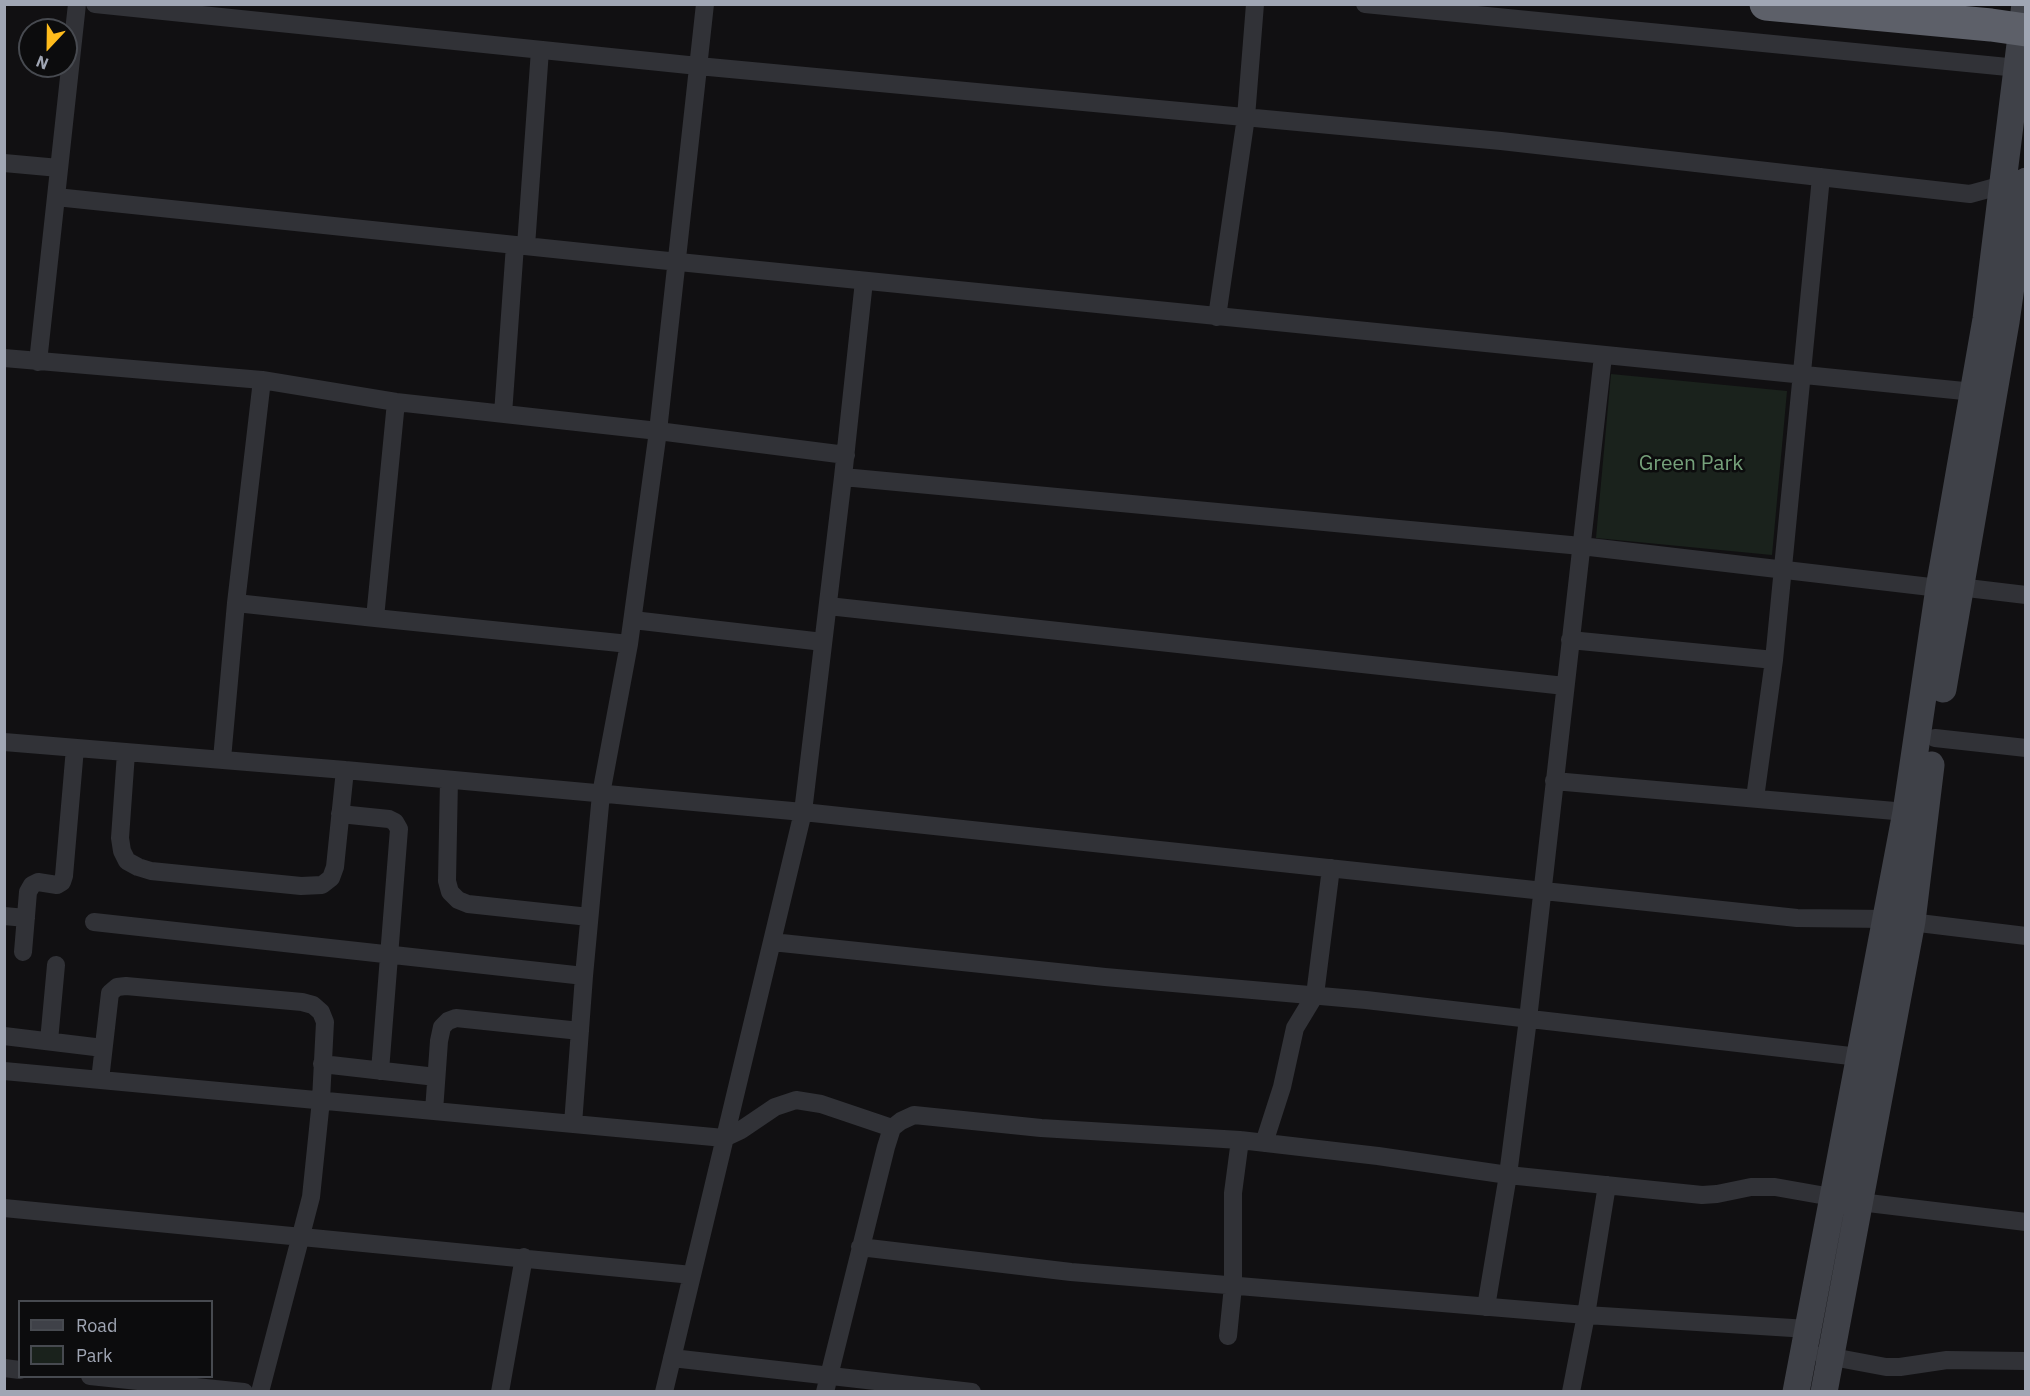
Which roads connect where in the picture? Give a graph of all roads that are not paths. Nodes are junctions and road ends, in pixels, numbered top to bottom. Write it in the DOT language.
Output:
graph roads {
  1 [pos="77,4"];
  2 [pos="95,4"];
  3 [pos="705,4"];
  4 [pos="1255,4"];
  5 [pos="1365,4"];
  6 [pos="1766,4"];
  7 [pos="2024,21"];
  8 [pos="540,50"];
  9 [pos="698,66"];
  10 [pos="2018,68"];
  11 [pos="1246,117"];
  12 [pos="4,163"];
  13 [pos="59,168"];
  14 [pos="1821,177"];
  15 [pos="2015,194"];
  16 [pos="56,197"];
  17 [pos="520,246"];
  18 [pos="678,261"];
  19 [pos="864,281"];
  20 [pos="1217,316"];
  21 [pos="2006,321"];
  22 [pos="1603,356"];
  23 [pos="4,358"];
  24 [pos="38,362"];
  25 [pos="1801,376"];
  26 [pos="262,380"];
  27 [pos="1974,392"];
  28 [pos="396,402"];
  29 [pos="503,414"];
  30 [pos="658,431"];
  31 [pos="846,455"];
  32 [pos="843,477"];
  33 [pos="1581,546"];
  34 [pos="1782,568"];
  35 [pos="1949,587"];
  36 [pos="2025,595"];
  37 [pos="236,603"];
  38 [pos="828,606"];
  39 [pos="375,618"];
  40 [pos="633,620"];
  41 [pos="1570,639"];
  42 [pos="824,642"];
  43 [pos="629,644"];
  44 [pos="1774,660"];
  45 [pos="1565,686"];
  46 [pos="1935,738"];
  47 [pos="4,742"];
  48 [pos="75,748"];
  49 [pos="2025,748"];
  50 [pos="126,753"];
  51 [pos="222,759"];
  52 [pos="345,770"];
  53 [pos="449,780"];
  54 [pos="1554,781"];
  55 [pos="601,794"];
  56 [pos="1755,798"];
  57 [pos="803,812"];
  58 [pos="1906,812"];
  59 [pos="340,814"];
  60 [pos="1331,868"];
  61 [pos="1542,890"];
  62 [pos="4,916"];
  63 [pos="589,917"];
  64 [pos="26,918"];
  65 [pos="1899,920"];
  66 [pos="94,922"];
  67 [pos="2025,936"];
  68 [pos="772,942"];
  69 [pos="23,952"];
  70 [pos="390,954"];
  71 [pos="56,965"];
  72 [pos="584,975"];
  73 [pos="1315,995"];
  74 [pos="1528,1019"];
  75 [pos="580,1030"];
  76 [pos="4,1036"];
  77 [pos="49,1041"];
  78 [pos="103,1048"];
  79 [pos="1859,1057"];
  80 [pos="322,1064"];
  81 [pos="4,1071"];
  82 [pos="380,1071"];
  83 [pos="436,1077"];
  84 [pos="100,1080"];
  85 [pos="321,1100"];
  86 [pos="434,1111"];
  87 [pos="573,1124"];
  88 [pos="892,1128"];
  89 [pos="724,1138"];
  90 [pos="1240,1140"];
  91 [pos="1264,1143"];
  92 [pos="1508,1174"];
  93 [pos="1607,1185"];
  94 [pos="1833,1197"];
  95 [pos="1860,1202"];
  96 [pos="4,1208"];
  97 [pos="2025,1222"];
  98 [pos="301,1235"];
  99 [pos="860,1247"];
  100 [pos="524,1257"];
  101 [pos="692,1275"];
  102 [pos="1233,1286"];
  103 [pos="1486,1307"];
  104 [pos="1586,1315"];
  105 [pos="1228,1336"];
  106 [pos="1806,1340"];
  107 [pos="672,1358"];
  108 [pos="1830,1358"];
  109 [pos="2025,1360"];
  110 [pos="100,1378"];
  111 [pos="827,1384"];
  112 [pos="244,1392"];
  113 [pos="260,1392"];
  114 [pos="500,1392"];
  115 [pos="664,1392"];
  116 [pos="972,1392"];
  117 [pos="1571,1392"];
  118 [pos="1796,1392"];
  119 [pos="1824,1392"];
  1 -- 13 [label="street"];
  2 -- 8 [label="street"];
  3 -- 9 [label="street"];
  4 -- 11 [label="street"];
  5 -- 10 [label="street"];
  6 -- 7 [label="highway"];
  7 -- 10 [label="street"];
  8 -- 9 [label="street"];
  8 -- 17 [label="street"];
  9 -- 11 [label="street"];
  9 -- 18 [label="street"];
  10 -- 15 [label="street"];
  11 -- 14 [label="street"];
  11 -- 20 [label="street"];
  12 -- 13 [label="street"];
  13 -- 16 [label="street"];
  14 -- 15 [label="street"];
  14 -- 25 [label="street"];
  15 -- 21 [label="street"];
  16 -- 17 [label="street"];
  16 -- 24 [label="street"];
  17 -- 18 [label="street"];
  17 -- 29 [label="street"];
  18 -- 19 [label="street"];
  18 -- 30 [label="street"];
  19 -- 20 [label="street"];
  19 -- 31 [label="street"];
  20 -- 22 [label="street"];
  21 -- 27 [label="street"];
  21 -- 35 [label="street"];
  22 -- 25 [label="street"];
  22 -- 33 [label="street"];
  23 -- 24 [label="street"];
  24 -- 26 [label="street"];
  25 -- 27 [label="street"];
  25 -- 34 [label="street"];
  26 -- 28 [label="street"];
  26 -- 37 [label="street"];
  27 -- 35 [label="street"];
  28 -- 29 [label="street"];
  28 -- 39 [label="street"];
  29 -- 30 [label="street"];
  30 -- 31 [label="street"];
  30 -- 40 [label="street"];
  31 -- 32 [label="street"];
  32 -- 33 [label="street"];
  32 -- 38 [label="street"];
  33 -- 34 [label="street"];
  33 -- 41 [label="street"];
  34 -- 35 [label="street"];
  34 -- 44 [label="street"];
  35 -- 36 [label="street"];
  35 -- 46 [label="street"];
  35 -- 58 [label="street"];
  37 -- 39 [label="street"];
  37 -- 51 [label="street"];
  38 -- 42 [label="street"];
  38 -- 45 [label="street"];
  39 -- 43 [label="street"];
  40 -- 42 [label="street"];
  40 -- 43 [label="street"];
  41 -- 44 [label="street"];
  41 -- 45 [label="street"];
  42 -- 57 [label="street"];
  43 -- 55 [label="street"];
  44 -- 56 [label="street"];
  45 -- 54 [label="street"];
  46 -- 49 [label="street"];
  46 -- 65 [label="street"];
  47 -- 48 [label="street"];
  48 -- 50 [label="street"];
  48 -- 64 [label="street"];
  50 -- 51 [label="street"];
  50 -- 59 [label="street"];
  51 -- 52 [label="street"];
  52 -- 53 [label="street"];
  52 -- 59 [label="street"];
  53 -- 55 [label="street"];
  53 -- 63 [label="street"];
  54 -- 56 [label="street"];
  54 -- 61 [label="street"];
  55 -- 57 [label="street"];
  55 -- 63 [label="street"];
  56 -- 58 [label="street"];
  57 -- 60 [label="street"];
  57 -- 68 [label="street"];
  58 -- 65 [label="street"];
  59 -- 70 [label="street"];
  60 -- 61 [label="street"];
  60 -- 73 [label="street"];
  61 -- 65 [label="street"];
  61 -- 74 [label="street"];
  62 -- 64 [label="street"];
  63 -- 72 [label="street"];
  64 -- 69 [label="street"];
  65 -- 67 [label="street"];
  65 -- 79 [label="street"];
  65 -- 95 [label="street"];
  66 -- 70 [label="street"];
  68 -- 73 [label="street"];
  68 -- 89 [label="street"];
  70 -- 72 [label="street"];
  70 -- 82 [label="street"];
  71 -- 77 [label="street"];
  72 -- 75 [label="street"];
  73 -- 74 [label="street"];
  73 -- 91 [label="street"];
  74 -- 79 [label="street"];
  74 -- 92 [label="street"];
  75 -- 83 [label="street"];
  75 -- 87 [label="street"];
  76 -- 77 [label="street"];
  77 -- 78 [label="street"];
  78 -- 80 [label="street"];
  78 -- 84 [label="street"];
  79 -- 94 [label="street"];
  80 -- 82 [label="street"];
  80 -- 85 [label="street"];
  81 -- 84 [label="street"];
  82 -- 83 [label="street"];
  83 -- 86 [label="street"];
  84 -- 85 [label="street"];
  85 -- 86 [label="street"];
  85 -- 98 [label="street"];
  86 -- 87 [label="street"];
  87 -- 89 [label="street"];
  88 -- 89 [label="street"];
  88 -- 90 [label="street"];
  88 -- 99 [label="street"];
  89 -- 101 [label="street"];
  90 -- 91 [label="street"];
  90 -- 102 [label="street"];
  91 -- 92 [label="street"];
  92 -- 93 [label="street"];
  92 -- 103 [label="street"];
  93 -- 94 [label="street"];
  93 -- 104 [label="street"];
  94 -- 95 [label="street"];
  94 -- 106 [label="street"];
  95 -- 97 [label="street"];
  95 -- 108 [label="street"];
  96 -- 98 [label="street"];
  98 -- 100 [label="street"];
  98 -- 113 [label="street"];
  99 -- 102 [label="street"];
  99 -- 111 [label="street"];
  100 -- 101 [label="street"];
  100 -- 114 [label="street"];
  101 -- 107 [label="street"];
  102 -- 103 [label="street"];
  102 -- 105 [label="street"];
  103 -- 104 [label="street"];
  104 -- 106 [label="street"];
  104 -- 117 [label="street"];
  106 -- 108 [label="street"];
  106 -- 118 [label="street"];
  107 -- 111 [label="street"];
  107 -- 115 [label="street"];
  108 -- 109 [label="street"];
  108 -- 119 [label="street"];
  110 -- 112 [label="street"];
  111 -- 116 [label="street"];
}
